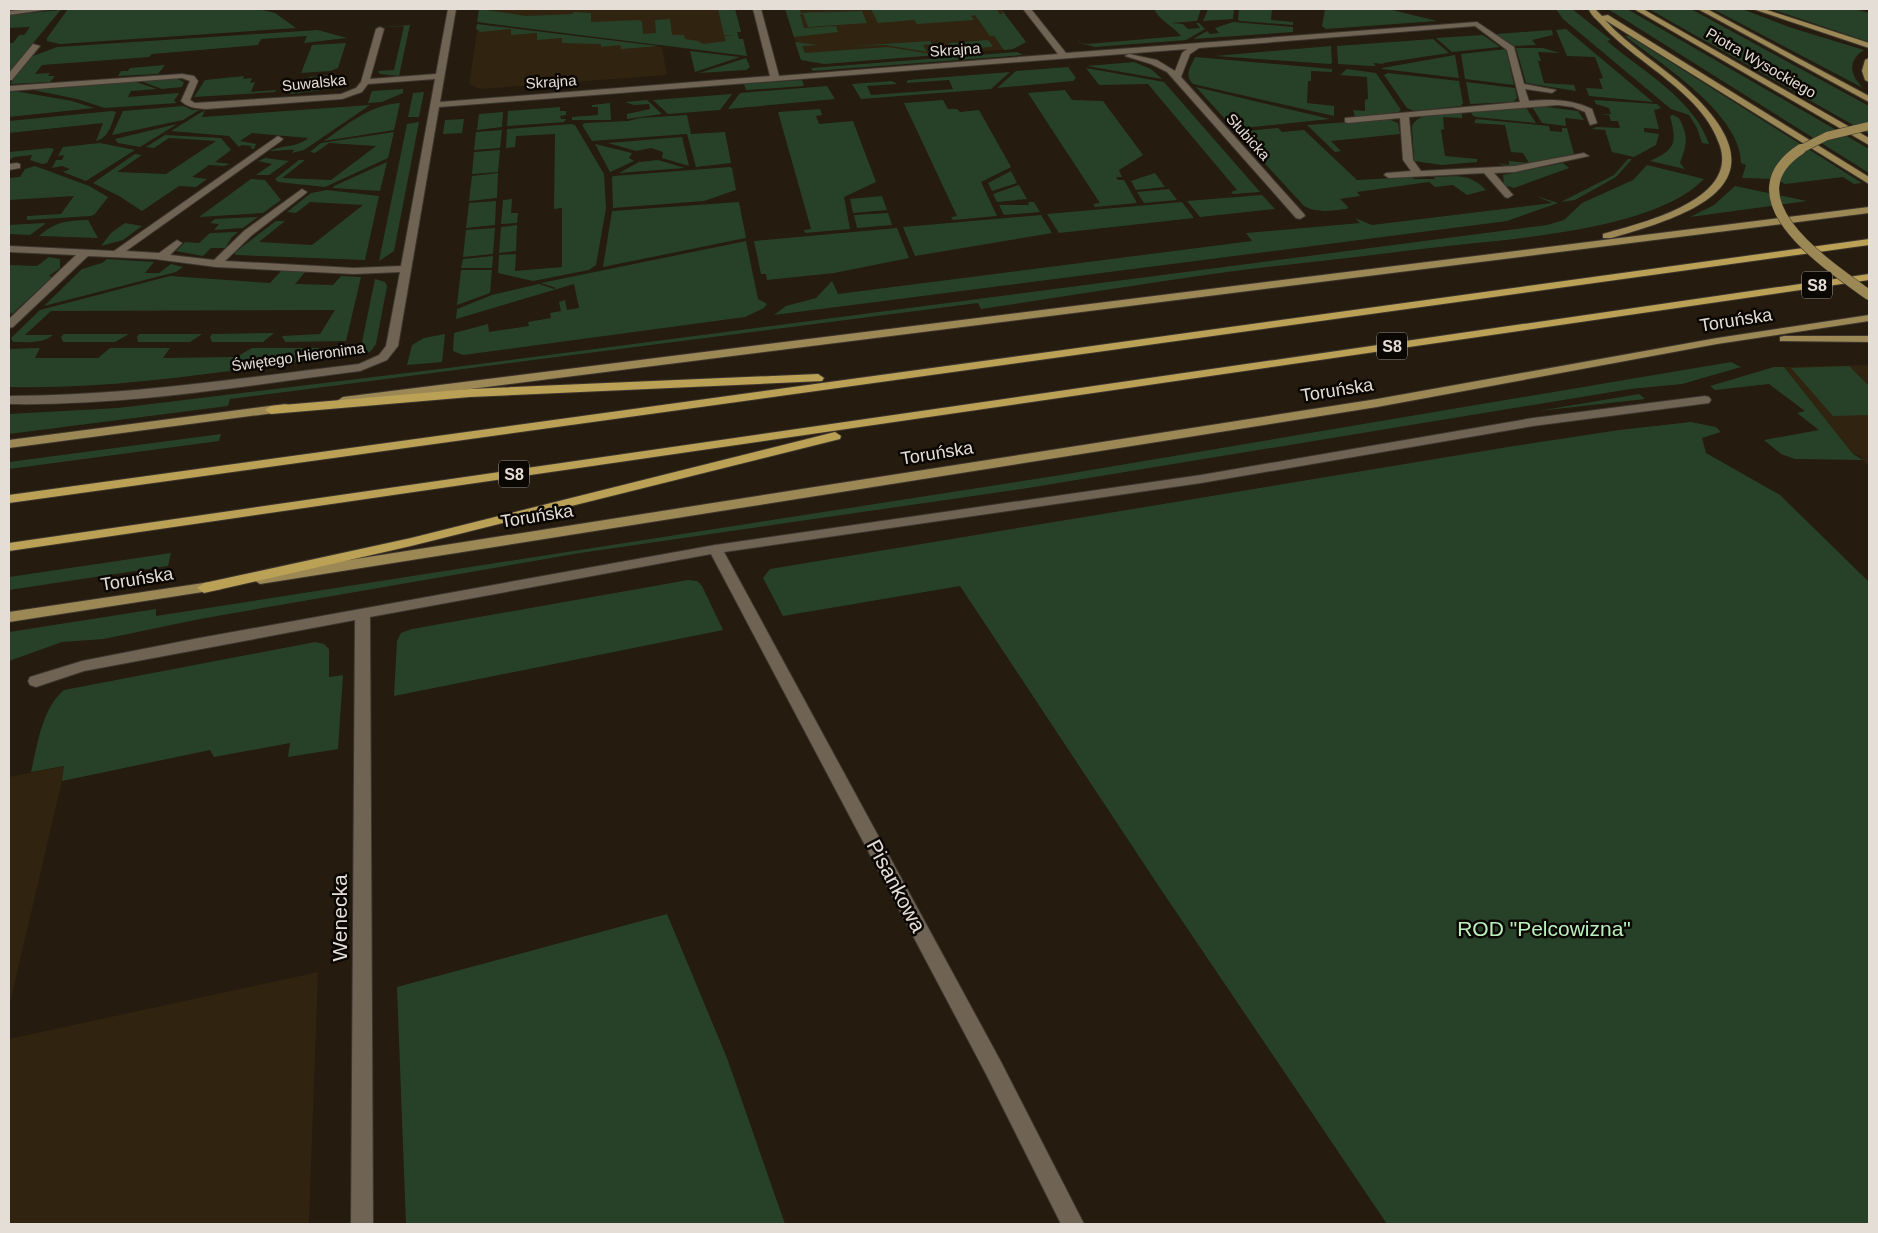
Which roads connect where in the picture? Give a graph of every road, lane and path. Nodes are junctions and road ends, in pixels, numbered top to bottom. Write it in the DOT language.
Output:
graph roads {
  1 [pos="47,9"];
  2 [pos="452,9"];
  3 [pos="757,9"];
  4 [pos="1027,9"];
  5 [pos="1591,9"];
  6 [pos="1638,9"];
  7 [pos="1702,9"];
  8 [pos="1757,9"];
  9 [pos="9,13"];
  10 [pos="380,29"];
  11 [pos="36,46"];
  12 [pos="1197,46"];
  13 [pos="1869,46"];
  14 [pos="1104,53"];
  15 [pos="1064,56"];
  16 [pos="1869,60"];
  17 [pos="439,76"];
  18 [pos="9,78"];
  19 [pos="775,78"];
  20 [pos="1177,78"];
  21 [pos="1869,80"];
  22 [pos="365,82"];
  23 [pos="1520,86"];
  24 [pos="9,88"];
  25 [pos="1552,90"];
  26 [pos="1869,99"];
  27 [pos="434,104"];
  28 [pos="1524,104"];
  29 [pos="1404,114"];
  30 [pos="1348,120"];
  31 [pos="1593,123"];
  32 [pos="1869,126"];
  33 [pos="278,139"];
  34 [pos="1869,142"];
  35 [pos="1584,156"];
  36 [pos="1487,172"];
  37 [pos="1418,174"];
  38 [pos="1389,175"];
  39 [pos="1869,181"];
  40 [pos="302,192"];
  41 [pos="1508,195"];
  42 [pos="1869,210"];
  43 [pos="1300,216"];
  44 [pos="1869,242"];
  45 [pos="177,243"];
  46 [pos="9,249"];
  47 [pos="1539,252"];
  48 [pos="85,253"];
  49 [pos="116,254"];
  50 [pos="162,256"];
  51 [pos="216,264"];
  52 [pos="405,269"];
  53 [pos="1869,277"];
  54 [pos="1869,295"];
  55 [pos="1869,318"];
  56 [pos="9,325"];
  57 [pos="1869,339"];
  58 [pos="1717,341"];
  59 [pos="994,363"];
  60 [pos="9,400"];
  61 [pos="1019,400"];
  62 [pos="1705,400"];
  63 [pos="271,410"];
  64 [pos="9,444"];
  65 [pos="9,499"];
  66 [pos="9,547"];
  67 [pos="715,549"];
  68 [pos="204,588"];
  69 [pos="363,612"];
  70 [pos="9,618"];
  71 [pos="36,681"];
  72 [pos="362,1224"];
  73 [pos="1072,1224"];
  1 -- 9 [label="street"];
  2 -- 17 [label="street, Świętego Hieronima"];
  3 -- 19 [label="street"];
  4 -- 15 [label="street"];
  5 -- 39 [label="main road"];
  5 -- 47 [label="main road"];
  6 -- 34 [label="main road, Piotra Wysockiego"];
  7 -- 26 [label="main road, Piotra Wysockiego"];
  8 -- 13 [label="main road"];
  10 -- 22 [label="street"];
  11 -- 18 [label="street"];
  12 -- 14 [label="street, Skrajna"];
  12 -- 20 [label="street"];
  12 -- 23 [label="street, Skrajna"];
  14 -- 15 [label="street, Skrajna"];
  14 -- 20 [label="street, Słubicka"];
  15 -- 19 [label="street, Skrajna"];
  16 -- 21 [label="main road"];
  17 -- 22 [label="street, Suwalska"];
  17 -- 27 [label="street, Świętego Hieronima"];
  19 -- 27 [label="street, Skrajna"];
  20 -- 43 [label="street, Słubicka"];
  22 -- 24 [label="street, Suwalska"];
  23 -- 25 [label="street"];
  23 -- 28 [label="street"];
  27 -- 52 [label="street, Świętego Hieronima"];
  28 -- 29 [label="street"];
  28 -- 31 [label="street"];
  29 -- 30 [label="street"];
  29 -- 37 [label="street"];
  32 -- 54 [label="main road, bridge"];
  33 -- 49 [label="street"];
  35 -- 36 [label="street"];
  36 -- 37 [label="street"];
  36 -- 41 [label="street"];
  37 -- 38 [label="street"];
  40 -- 51 [label="street"];
  42 -- 47 [label="main road"];
  44 -- 59 [label="highway, S8"];
  45 -- 50 [label="street"];
  46 -- 48 [label="street"];
  47 -- 63 [label="main road"];
  48 -- 49 [label="street"];
  48 -- 56 [label="street"];
  49 -- 50 [label="street"];
  50 -- 51 [label="street"];
  51 -- 52 [label="street"];
  52 -- 60 [label="street, Świętego Hieronima"];
  53 -- 61 [label="highway, Toruńska / S8"];
  55 -- 58 [label="main road, Toruńska"];
  57 -- 58 [label="main road"];
  58 -- 68 [label="main road, Toruńska"];
  59 -- 63 [label="highway"];
  59 -- 65 [label="highway, S8"];
  61 -- 66 [label="highway, Toruńska / S8"];
  61 -- 68 [label="highway"];
  62 -- 67 [label="street"];
  63 -- 64 [label="main road"];
  67 -- 69 [label="street"];
  67 -- 73 [label="street, Pisankowa"];
  68 -- 70 [label="main road, Toruńska"];
  69 -- 71 [label="street"];
  69 -- 72 [label="street, Wenecka"];
}
